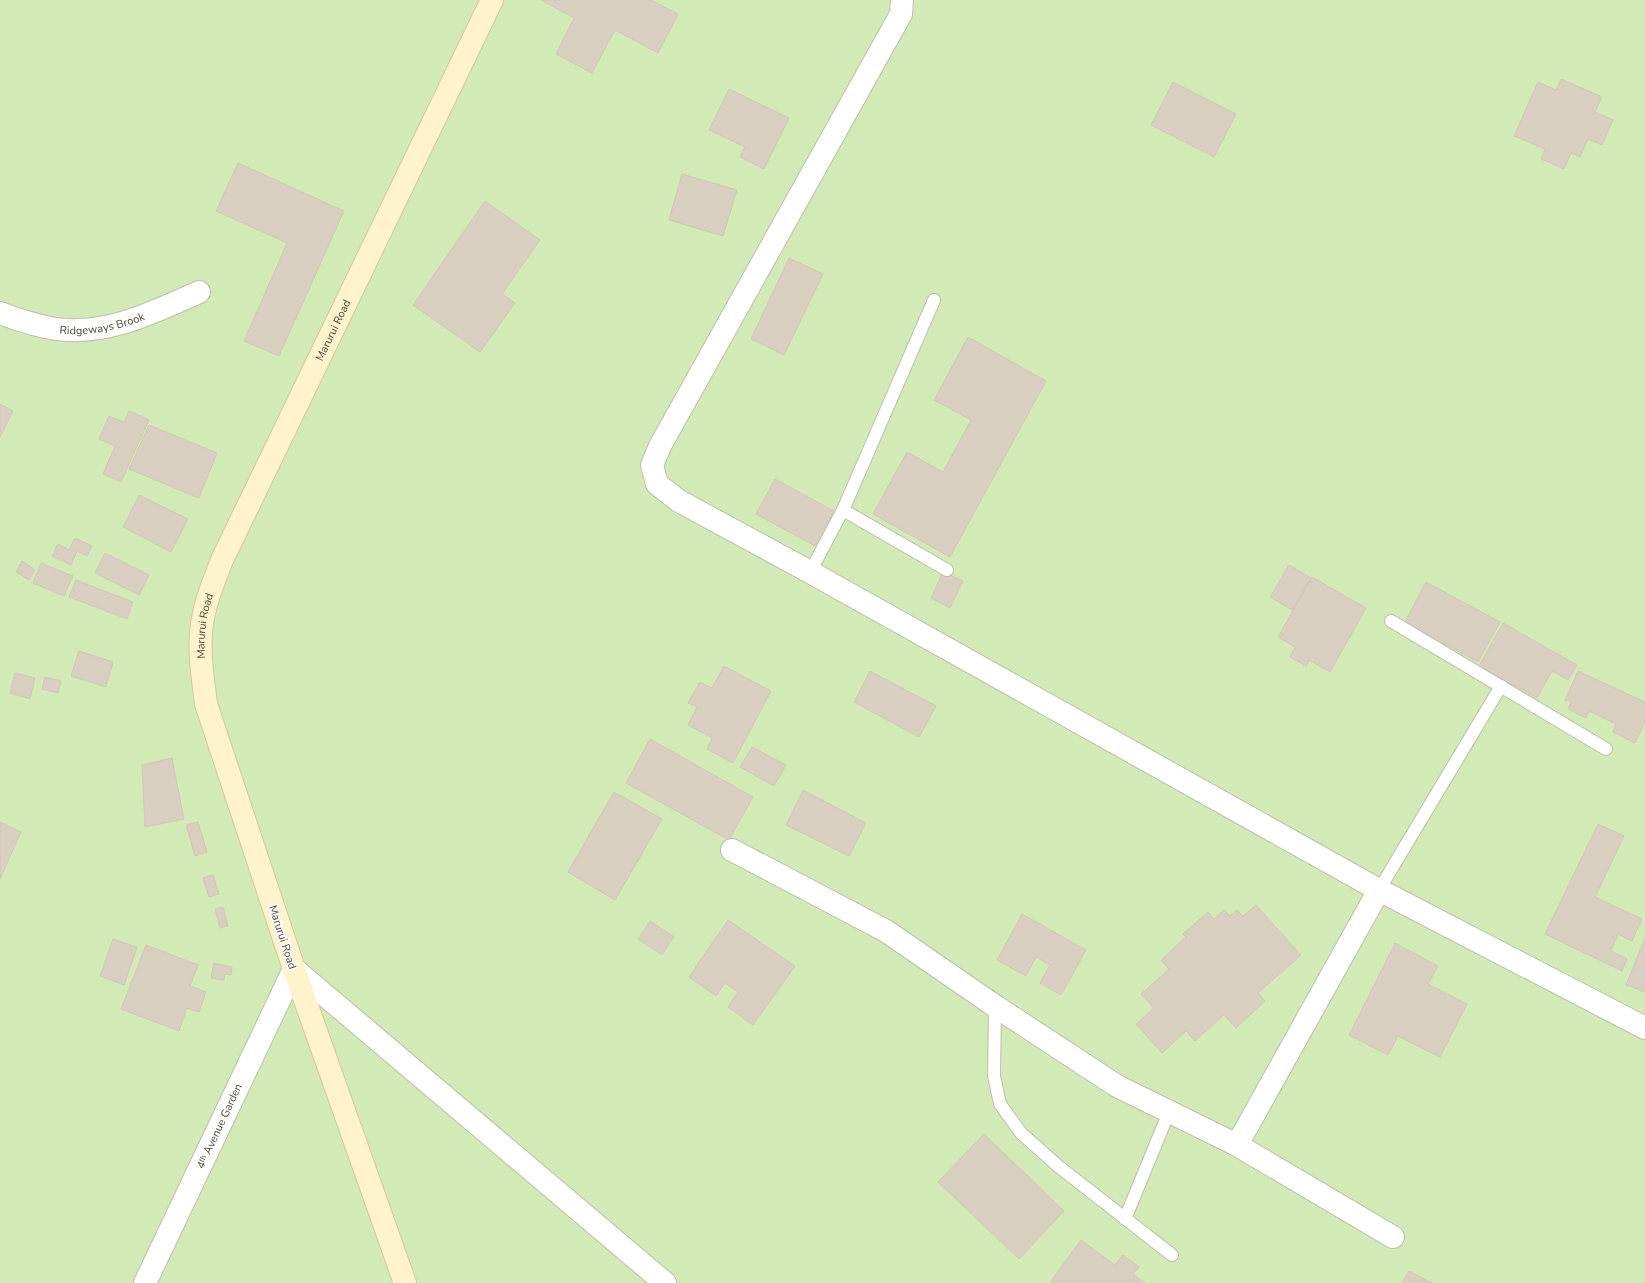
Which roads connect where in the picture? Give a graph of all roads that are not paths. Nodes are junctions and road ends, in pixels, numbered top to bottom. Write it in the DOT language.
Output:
graph roads {
  1 [pos="492,0"];
  2 [pos="902,0"];
  3 [pos="200,292"];
  4 [pos="934,300"];
  5 [pos="0,313"];
  6 [pos="843,510"];
  7 [pos="947,570"];
  8 [pos="810,572"];
  9 [pos="1391,621"];
  10 [pos="1500,686"];
  11 [pos="1606,749"];
  12 [pos="732,850"];
  13 [pos="1380,890"];
  14 [pos="294,969"];
  15 [pos="995,1006"];
  16 [pos="1645,1028"];
  17 [pos="1169,1112"];
  18 [pos="1237,1145"];
  19 [pos="1125,1219"];
  20 [pos="1393,1237"];
  21 [pos="1172,1255"];
  22 [pos="145,1283"];
  23 [pos="406,1283"];
  24 [pos="665,1283"];
  1 -- 14 [label="street, Marurui Road"];
  2 -- 8 [label="street"];
  3 -- 5 [label="street, Ridgeways Brook"];
  4 -- 6 [label="lane"];
  6 -- 7 [label="lane"];
  6 -- 8 [label="lane"];
  8 -- 13 [label="street"];
  9 -- 10 [label="lane"];
  10 -- 11 [label="lane"];
  10 -- 13 [label="lane"];
  12 -- 15 [label="street"];
  13 -- 16 [label="street"];
  13 -- 18 [label="street"];
  14 -- 22 [label="street, 4ᵗʰ Avenue Garden"];
  14 -- 23 [label="street, Marurui Road"];
  14 -- 24 [label="street"];
  15 -- 17 [label="street"];
  15 -- 19 [label="lane"];
  17 -- 18 [label="street"];
  17 -- 19 [label="lane"];
  18 -- 20 [label="street"];
  19 -- 21 [label="lane"];
}
